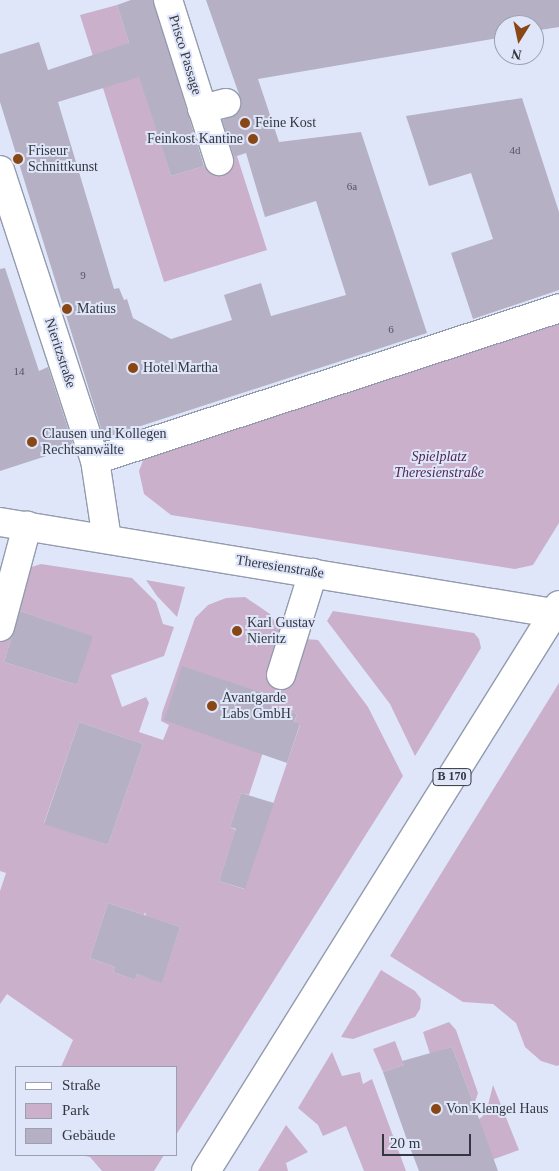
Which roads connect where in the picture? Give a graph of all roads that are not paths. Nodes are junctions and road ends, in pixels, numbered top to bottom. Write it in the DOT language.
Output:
graph roads {
  1 [pos="168,0"];
  2 [pos="219,161"];
  3 [pos="0,170"];
  4 [pos="559,308"];
  5 [pos="95,460"];
  6 [pos="0,522"];
  7 [pos="27,526"];
  8 [pos="107,539"];
  9 [pos="313,573"];
  10 [pos="557,611"];
  11 [pos="0,627"];
  12 [pos="281,675"];
  13 [pos="206,1171"];
  1 -- 2 [label="street, Prisco Passage"];
  3 -- 5 [label="street, Nieritzstraße"];
  4 -- 5 [label="street"];
  5 -- 8 [label="street, Nieritzstraße"];
  6 -- 7 [label="street, Theresienstraße"];
  7 -- 8 [label="street, Theresienstraße"];
  7 -- 11 [label="street"];
  8 -- 9 [label="street, Theresienstraße"];
  9 -- 10 [label="street, Theresienstraße"];
  9 -- 12 [label="street"];
  10 -- 13 [label="street, B 170"];
}
